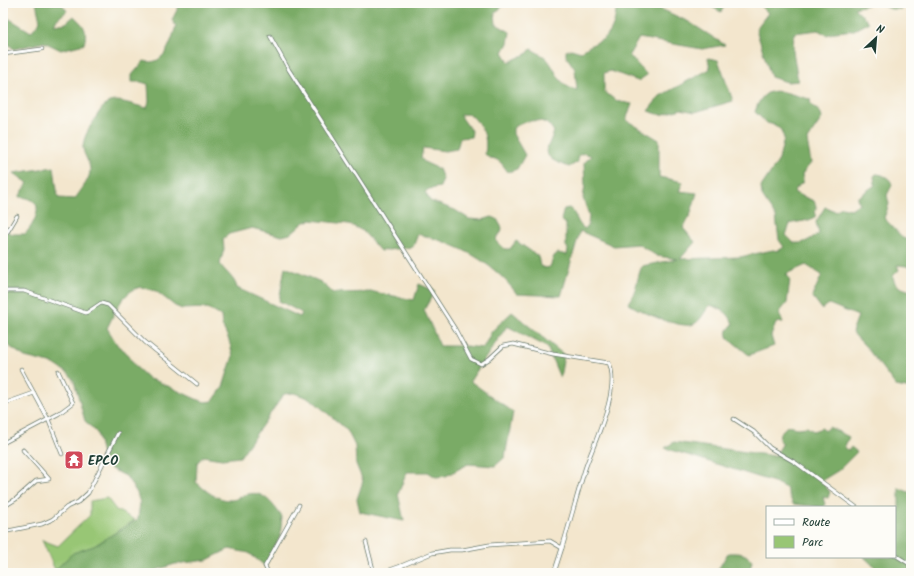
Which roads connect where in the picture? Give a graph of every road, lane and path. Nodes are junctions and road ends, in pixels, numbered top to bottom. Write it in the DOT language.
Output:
graph roads {
  1 [pos="270,36"];
  2 [pos="42,50"];
  3 [pos="3,54"];
  4 [pos="17,216"];
  5 [pos="3,235"];
  6 [pos="3,291"];
  7 [pos="21,369"];
  8 [pos="58,371"];
  9 [pos="197,384"];
  10 [pos="34,394"];
  11 [pos="3,404"];
  12 [pos="48,419"];
  13 [pos="734,419"];
  14 [pos="118,433"];
  15 [pos="3,443"];
  16 [pos="23,450"];
  17 [pos="62,454"];
  18 [pos="299,505"];
  19 [pos="855,506"];
  20 [pos="3,507"];
  21 [pos="3,532"];
  22 [pos="366,542"];
  23 [pos="562,548"];
  24 [pos="896,556"];
  25 [pos="401,566"];
  26 [pos="911,568"];
  27 [pos="268,573"];
  28 [pos="374,573"];
  29 [pos="381,573"];
  30 [pos="402,573"];
  31 [pos="554,573"];
  1 -- 23 [label="street"];
  2 -- 3 [label="street"];
  4 -- 5 [label="street"];
  6 -- 9 [label="street"];
  7 -- 10 [label="street"];
  8 -- 12 [label="street"];
  10 -- 11 [label="street"];
  10 -- 12 [label="street"];
  12 -- 15 [label="street"];
  12 -- 17 [label="street"];
  13 -- 19 [label="street"];
  14 -- 21 [label="street"];
  16 -- 20 [label="street"];
  18 -- 27 [label="street"];
  22 -- 28 [label="street"];
  23 -- 25 [label="street"];
  23 -- 31 [label="street"];
  24 -- 26 [label="street"];
  25 -- 29 [label="street"];
  25 -- 30 [label="street"];
}
